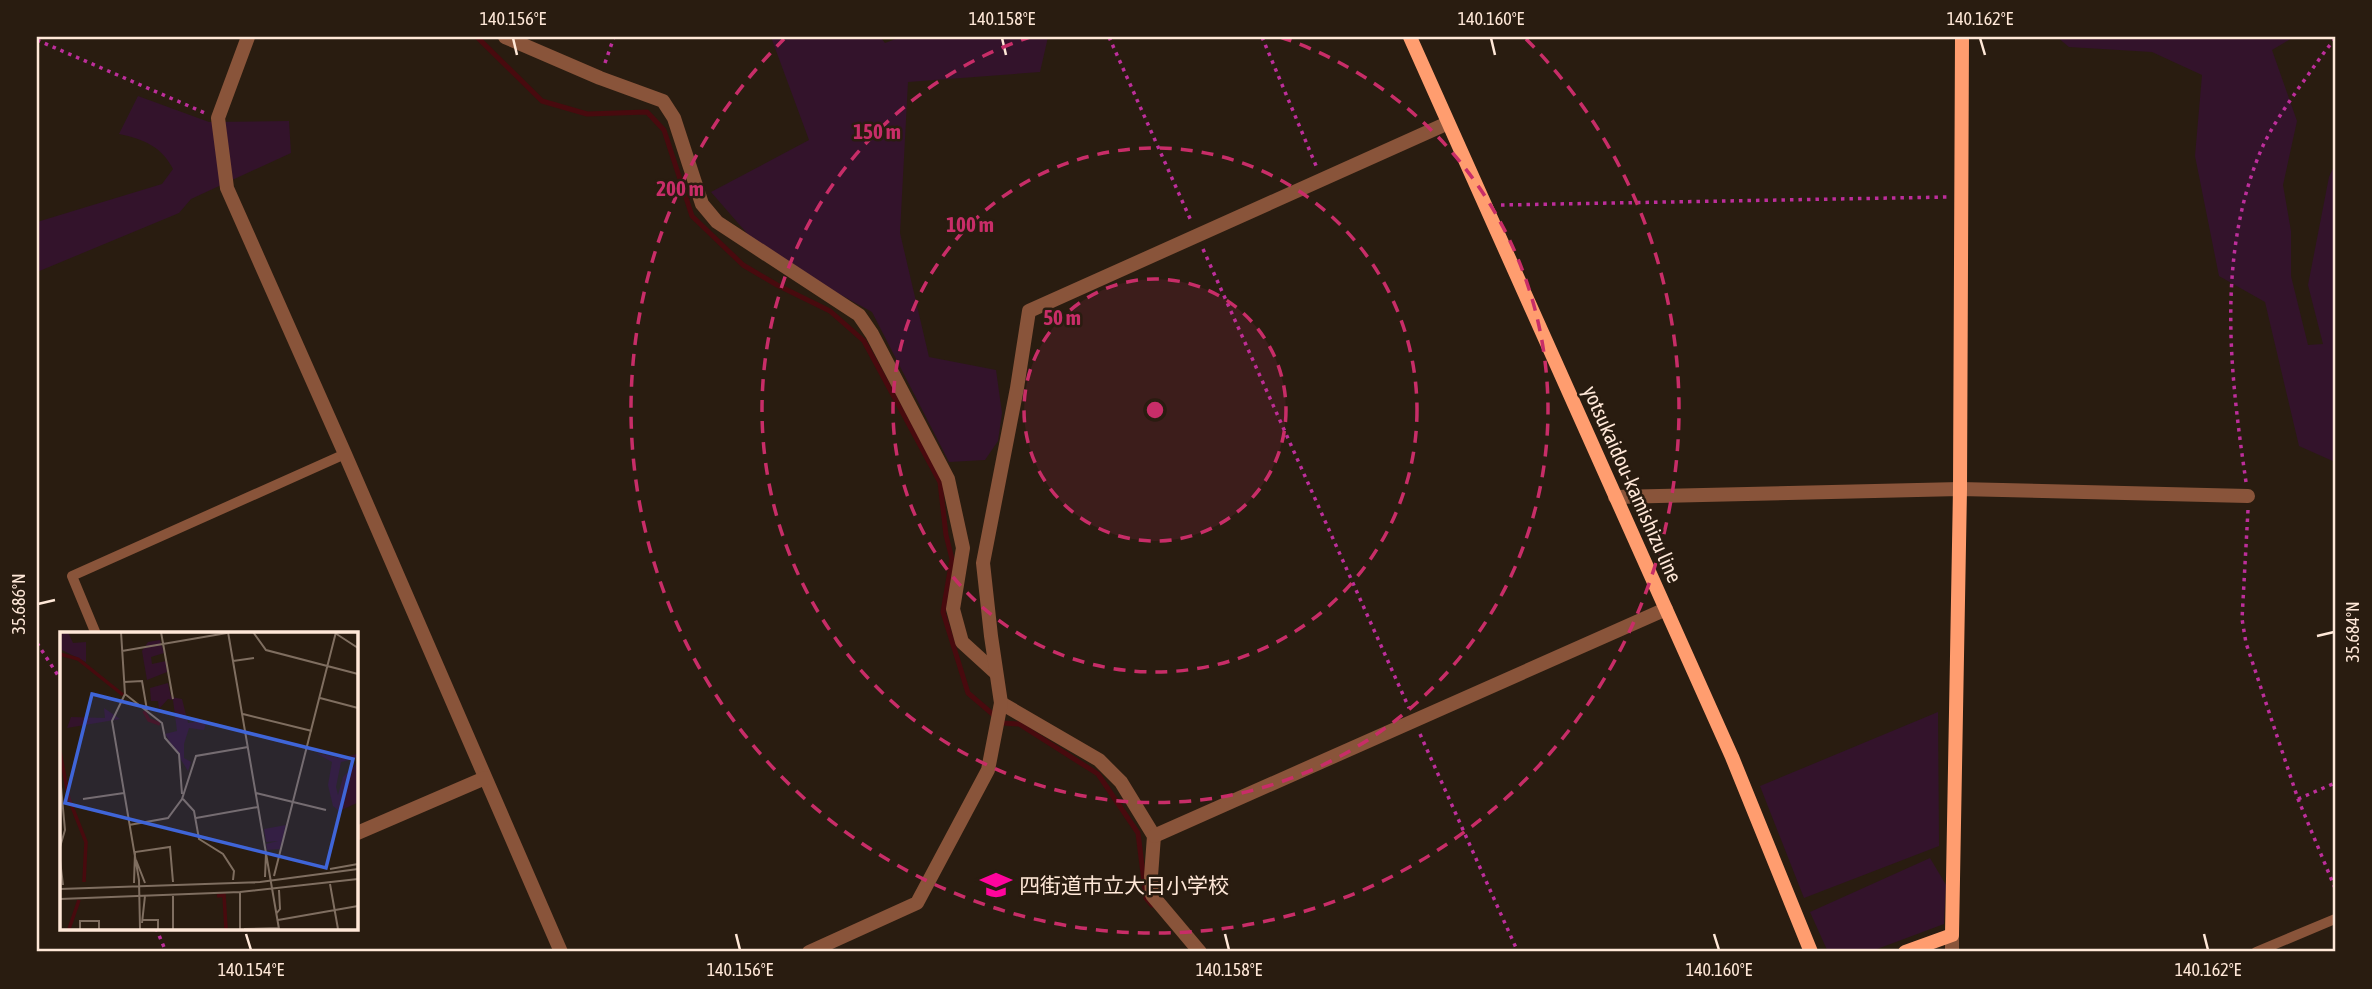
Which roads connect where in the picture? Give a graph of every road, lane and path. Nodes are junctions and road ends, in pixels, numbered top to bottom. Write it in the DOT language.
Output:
graph roads {
  1 [pos="248,37"];
  2 [pos="614,37"];
  3 [pos="1109,37"];
  4 [pos="1262,37"];
  5 [pos="1410,37"];
  6 [pos="1962,37"];
  7 [pos="510,38"];
  8 [pos="2335,39"];
  9 [pos="37,40"];
  10 [pos="600,78"];
  11 [pos="218,118"];
  12 [pos="1448,123"];
  13 [pos="1322,179"];
  14 [pos="1962,197"];
  15 [pos="1485,206"];
  16 [pos="1197,235"];
  17 [pos="345,454"];
  18 [pos="1960,489"];
  19 [pos="2249,496"];
  20 [pos="1615,497"];
  21 [pos="1666,609"];
  22 [pos="95,632"];
  23 [pos="37,643"];
  24 [pos="996,673"];
  25 [pos="60,678"];
  26 [pos="1001,706"];
  27 [pos="1414,720"];
  28 [pos="485,778"];
  29 [pos="2335,783"];
  30 [pos="2298,799"];
  31 [pos="357,833"];
  32 [pos="1154,836"];
  33 [pos="2335,888"];
  34 [pos="2335,919"];
  35 [pos="157,930"];
  36 [pos="1952,935"];
  37 [pos="1517,950"];
  38 [pos="166,952"];
  39 [pos="561,952"];
  40 [pos="809,952"];
  41 [pos="1200,952"];
  42 [pos="1811,952"];
  43 [pos="1905,952"];
  44 [pos="1952,952"];
  45 [pos="2256,952"];
  1 -- 11 [label="street"];
  2 -- 10 [label="path"];
  3 -- 16 [label="path"];
  4 -- 13 [label="path"];
  5 -- 12 [label="main road, yotsukaidou-kamishizu line"];
  6 -- 14 [label="main road"];
  7 -- 10 [label="street"];
  8 -- 19 [label="path"];
  9 -- 11 [label="path"];
  10 -- 24 [label="street"];
  11 -- 17 [label="street"];
  12 -- 13 [label="street"];
  12 -- 15 [label="main road, yotsukaidou-kamishizu line"];
  13 -- 16 [label="street"];
  14 -- 15 [label="path"];
  14 -- 18 [label="main road"];
  15 -- 20 [label="main road, yotsukaidou-kamishizu line"];
  16 -- 24 [label="street"];
  16 -- 27 [label="path"];
  17 -- 22 [label="lane"];
  17 -- 28 [label="street"];
  18 -- 19 [label="street"];
  18 -- 20 [label="street"];
  18 -- 36 [label="main road"];
  19 -- 30 [label="path"];
  20 -- 21 [label="main road, yotsukaidou-kamishizu line"];
  21 -- 27 [label="street"];
  21 -- 42 [label="main road, yotsukaidou-kamishizu line"];
  23 -- 25 [label="path"];
  24 -- 26 [label="street"];
  26 -- 32 [label="street"];
  26 -- 40 [label="street"];
  27 -- 32 [label="street"];
  27 -- 37 [label="path"];
  28 -- 31 [label="street"];
  28 -- 39 [label="street"];
  29 -- 30 [label="path"];
  30 -- 33 [label="path"];
  32 -- 41 [label="street"];
  34 -- 45 [label="lane"];
  35 -- 38 [label="path"];
  36 -- 43 [label="main road"];
  36 -- 44 [label="street"];
}
